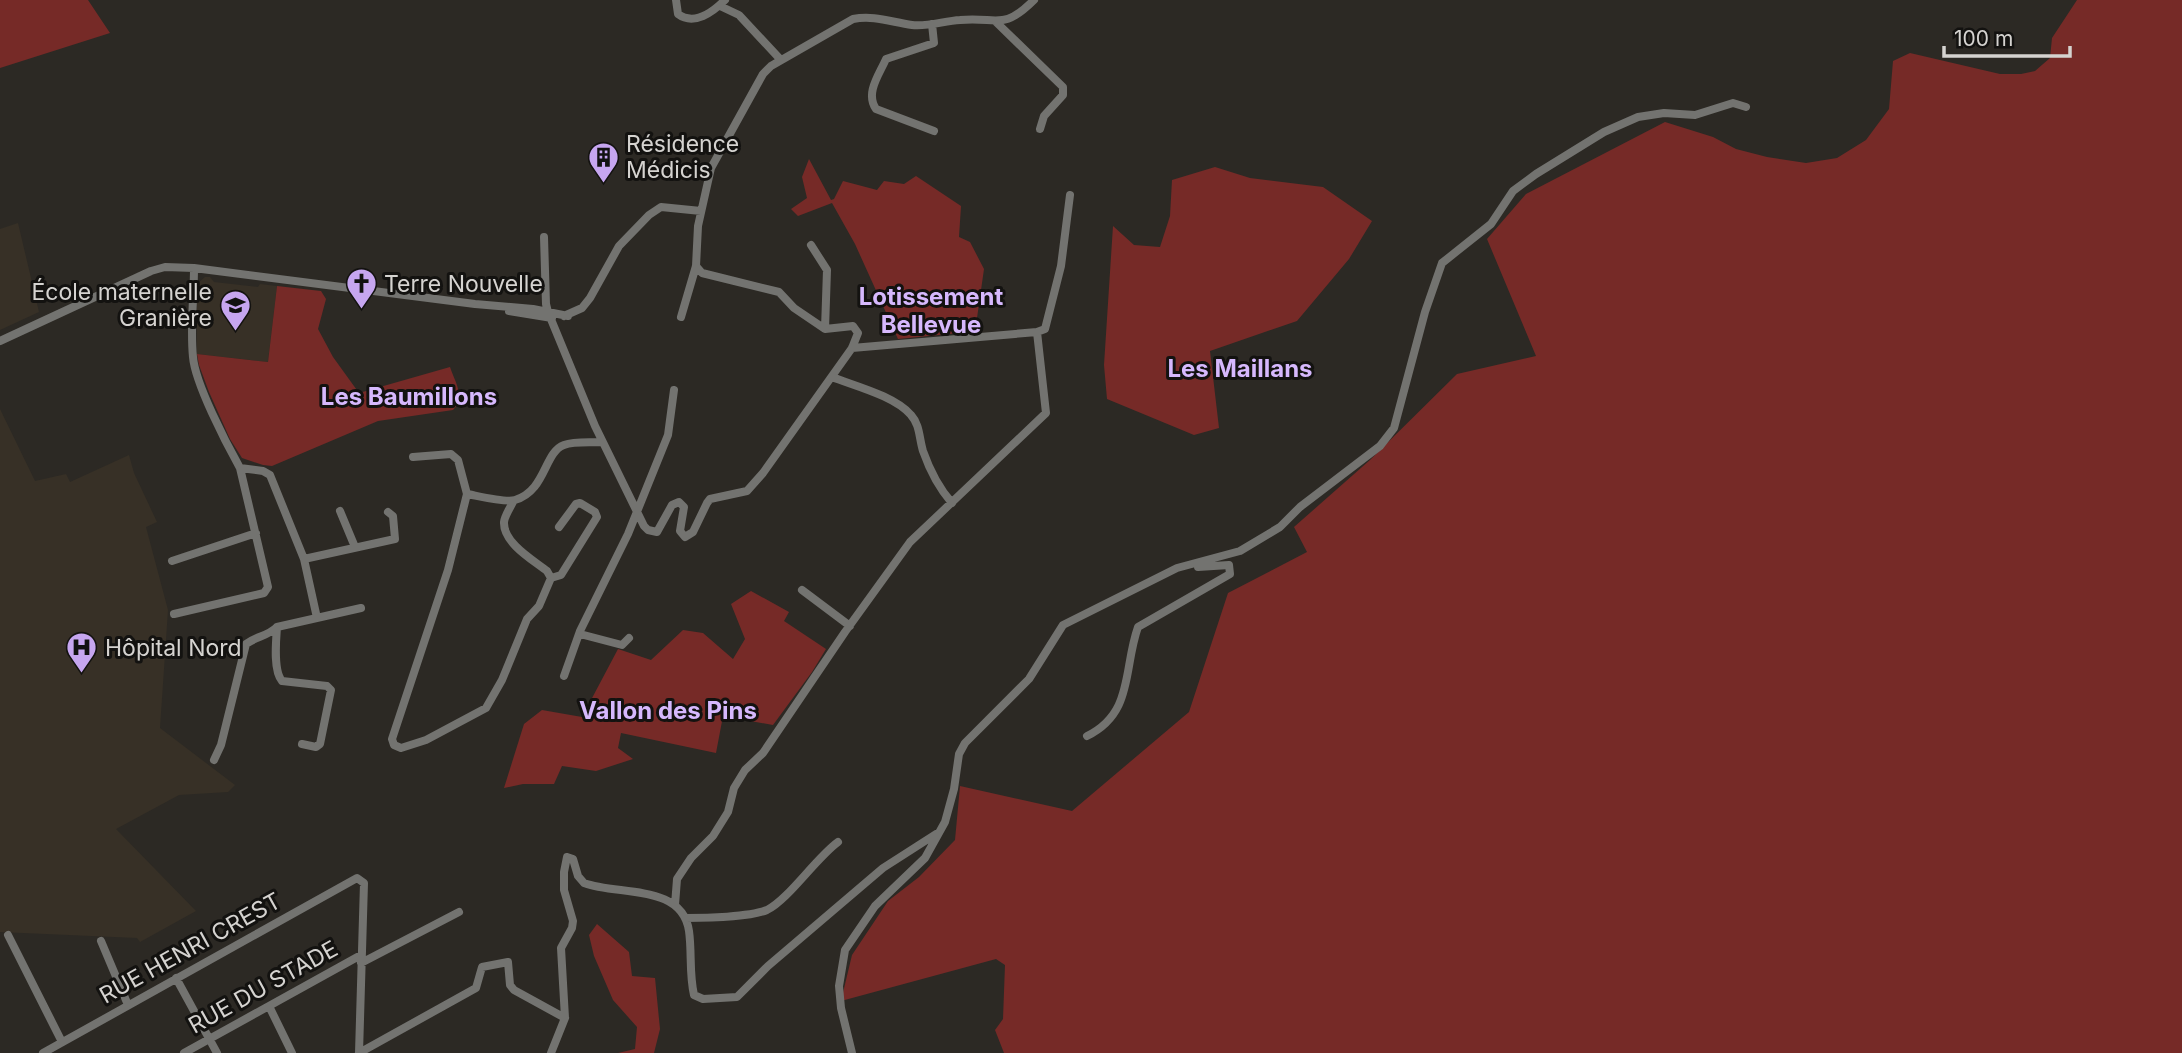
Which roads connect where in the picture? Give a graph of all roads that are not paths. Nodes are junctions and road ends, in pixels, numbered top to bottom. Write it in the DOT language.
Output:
graph roads {
  1 [pos="676,0"];
  2 [pos="1034,0"];
  3 [pos="722,3"];
  4 [pos="996,22"];
  5 [pos="932,24"];
  6 [pos="780,60"];
  7 [pos="1746,107"];
  8 [pos="1041,128"];
  9 [pos="934,131"];
  10 [pos="1070,195"];
  11 [pos="701,211"];
  12 [pos="544,237"];
  13 [pos="811,245"];
  14 [pos="696,266"];
  15 [pos="194,268"];
  16 [pos="549,315"];
  17 [pos="681,317"];
  18 [pos="825,329"];
  19 [pos="1037,332"];
  20 [pos="0,341"];
  21 [pos="852,348"];
  22 [pos="832,377"];
  23 [pos="674,390"];
  24 [pos="595,426"];
  25 [pos="602,442"];
  26 [pos="583,443"];
  27 [pos="413,457"];
  28 [pos="240,468"];
  29 [pos="467,494"];
  30 [pos="513,502"];
  31 [pos="952,503"];
  32 [pos="636,511"];
  33 [pos="340,512"];
  34 [pos="388,512"];
  35 [pos="559,527"];
  36 [pos="256,533"];
  37 [pos="355,547"];
  38 [pos="304,559"];
  39 [pos="172,561"];
  40 [pos="1166,574"];
  41 [pos="551,578"];
  42 [pos="803,590"];
  43 [pos="361,607"];
  44 [pos="174,614"];
  45 [pos="317,618"];
  46 [pos="849,626"];
  47 [pos="277,627"];
  48 [pos="580,634"];
  49 [pos="629,638"];
  50 [pos="564,676"];
  51 [pos="1087,736"];
  52 [pos="302,744"];
  53 [pos="214,760"];
  54 [pos="939,833"];
  55 [pos="838,842"];
  56 [pos="675,905"];
  57 [pos="459,912"];
  58 [pos="686,918"];
  59 [pos="8,935"];
  60 [pos="101,941"];
  61 [pos="361,959"];
  62 [pos="176,978"];
  63 [pos="128,1005"];
  64 [pos="269,1006"];
  65 [pos="565,1018"];
  66 [pos="209,1040"];
  67 [pos="62,1042"];
  68 [pos="43,1053"];
  69 [pos="184,1053"];
  70 [pos="216,1053"];
  71 [pos="292,1053"];
  72 [pos="359,1053"];
  73 [pos="551,1053"];
  74 [pos="852,1053"];
  1 -- 3 [label="street"];
  2 -- 4 [label="street"];
  3 -- 6 [label="street"];
  4 -- 5 [label="street"];
  4 -- 8 [label="street"];
  5 -- 6 [label="street"];
  5 -- 9 [label="street"];
  6 -- 11 [label="street"];
  7 -- 40 [label="street"];
  10 -- 19 [label="street"];
  11 -- 14 [label="street"];
  11 -- 16 [label="street"];
  12 -- 16 [label="street"];
  13 -- 18 [label="street"];
  14 -- 17 [label="street"];
  14 -- 18 [label="street"];
  15 -- 16 [label="street"];
  15 -- 20 [label="street"];
  15 -- 28 [label="street"];
  16 -- 24 [label="street"];
  18 -- 21 [label="street"];
  19 -- 21 [label="street"];
  19 -- 31 [label="street"];
  21 -- 22 [label="street"];
  22 -- 31 [label="street"];
  22 -- 32 [label="street"];
  23 -- 32 [label="street"];
  24 -- 25 [label="street"];
  24 -- 26 [label="street"];
  25 -- 26 [label="street"];
  25 -- 32 [label="street"];
  26 -- 30 [label="street"];
  27 -- 29 [label="street"];
  28 -- 36 [label="street"];
  28 -- 38 [label="street"];
  29 -- 30 [label="street"];
  29 -- 41 [label="street"];
  30 -- 41 [label="street"];
  31 -- 46 [label="street"];
  32 -- 48 [label="street"];
  33 -- 37 [label="street"];
  34 -- 37 [label="street"];
  35 -- 41 [label="street"];
  36 -- 39 [label="street"];
  36 -- 44 [label="street"];
  37 -- 38 [label="street"];
  38 -- 45 [label="street"];
  40 -- 51 [label="street"];
  40 -- 54 [label="street"];
  42 -- 46 [label="street"];
  43 -- 45 [label="street"];
  45 -- 47 [label="street"];
  46 -- 56 [label="street"];
  47 -- 52 [label="street"];
  47 -- 53 [label="street"];
  48 -- 49 [label="street"];
  48 -- 50 [label="street"];
  54 -- 58 [label="street"];
  54 -- 74 [label="street"];
  55 -- 58 [label="street"];
  56 -- 58 [label="street"];
  56 -- 65 [label="street"];
  57 -- 61 [label="street, RUE DU STADE"];
  59 -- 67 [label="street"];
  60 -- 63 [label="street"];
  61 -- 62 [label="street, RUE HENRI CREST"];
  61 -- 64 [label="street, RUE DU STADE"];
  61 -- 72 [label="street"];
  62 -- 63 [label="street, RUE HENRI CREST"];
  62 -- 66 [label="street"];
  63 -- 67 [label="street, RUE HENRI CREST"];
  64 -- 66 [label="street, RUE DU STADE"];
  64 -- 71 [label="street"];
  65 -- 72 [label="street"];
  65 -- 73 [label="street"];
  66 -- 69 [label="street, RUE DU STADE"];
  66 -- 70 [label="street"];
  67 -- 68 [label="street, RUE HENRI CREST"];
}
